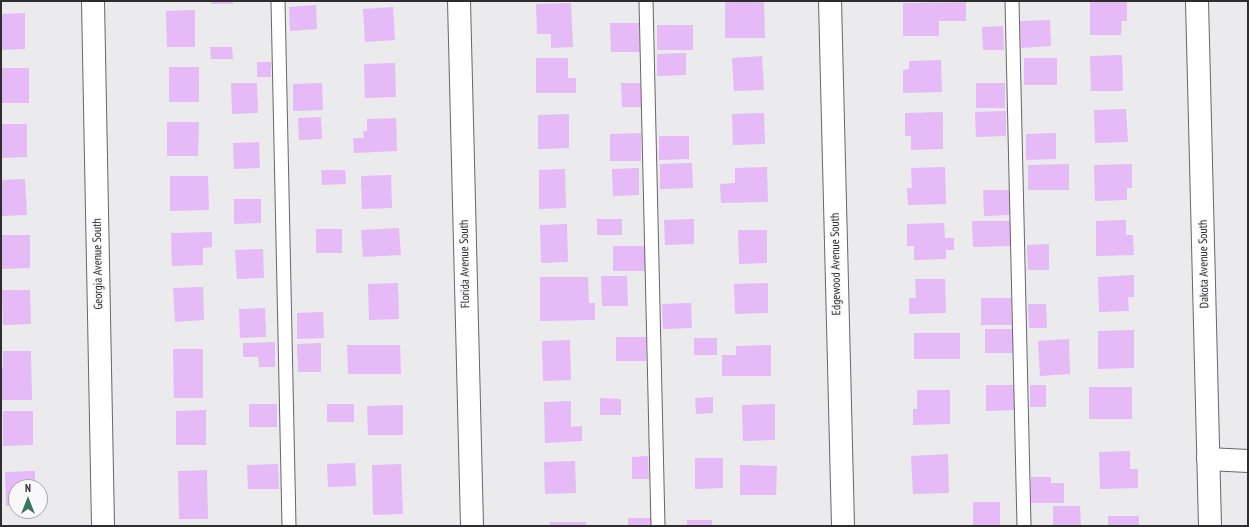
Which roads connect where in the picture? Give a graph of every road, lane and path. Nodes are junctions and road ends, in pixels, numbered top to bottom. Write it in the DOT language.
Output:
graph roads {
  1 [pos="93,1"];
  2 [pos="278,1"];
  3 [pos="459,1"];
  4 [pos="646,1"];
  5 [pos="830,1"];
  6 [pos="1012,1"];
  7 [pos="1197,1"];
  8 [pos="1208,459"];
  9 [pos="1248,461"];
  10 [pos="104,526"];
  11 [pos="289,526"];
  12 [pos="472,526"];
  13 [pos="658,526"];
  14 [pos="843,526"];
  15 [pos="1024,526"];
  16 [pos="1210,526"];
  1 -- 10 [label="street, Georgia Avenue South"];
  2 -- 11 [label="lane"];
  3 -- 12 [label="street, Florida Avenue South"];
  4 -- 13 [label="lane"];
  5 -- 14 [label="street, Edgewood Avenue South"];
  6 -- 15 [label="lane"];
  7 -- 8 [label="street, Dakota Avenue South"];
  8 -- 9 [label="street"];
  8 -- 16 [label="street, Dakota Avenue South"];
}
